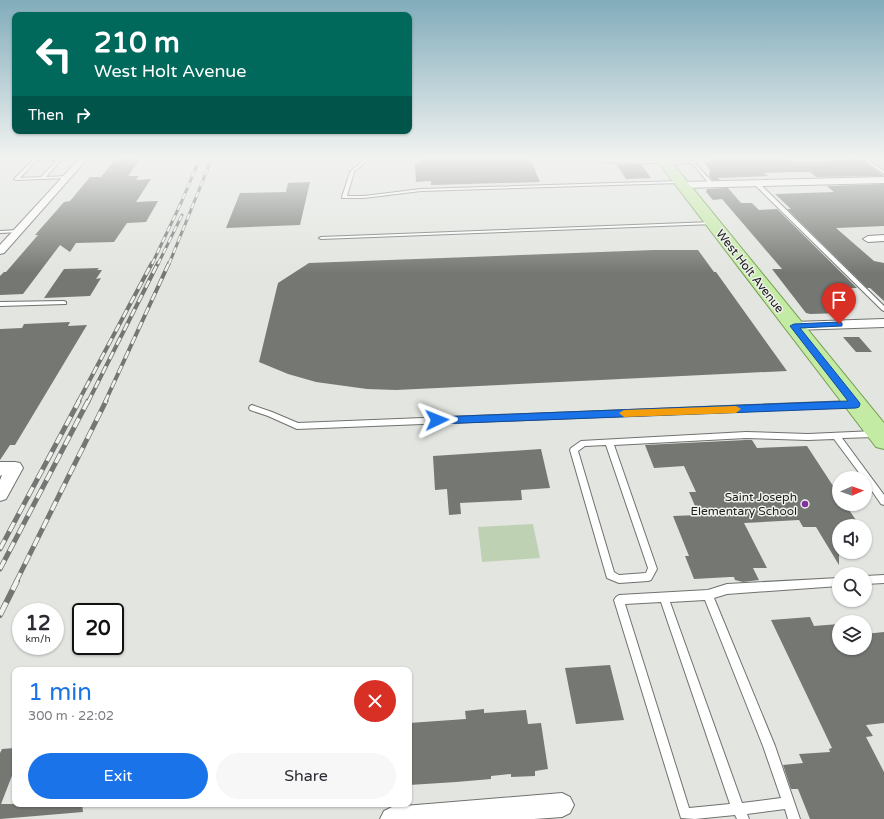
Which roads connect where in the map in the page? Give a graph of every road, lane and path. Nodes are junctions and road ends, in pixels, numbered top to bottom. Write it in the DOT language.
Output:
graph roads {
  1 [pos="50,196"];
  2 [pos="344,196"];
  3 [pos="370,196"];
  4 [pos="691,196"];
  5 [pos="769,196"];
  6 [pos="712,223"];
  7 [pos="18,231"];
  8 [pos="0,232"];
  9 [pos="320,238"];
  10 [pos="884,238"];
  11 [pos="868,239"];
  12 [pos="0,251"];
  13 [pos="64,303"];
  14 [pos="0,304"];
  15 [pos="884,309"];
  16 [pos="884,323"];
  17 [pos="794,326"];
  18 [pos="856,404"];
  19 [pos="252,408"];
  20 [pos="836,436"];
  21 [pos="882,437"];
  22 [pos="609,442"];
  23 [pos="7,469"];
  24 [pos="0,494"];
  25 [pos="884,501"];
  26 [pos="884,578"];
  27 [pos="872,579"];
  28 [pos="832,582"];
  29 [pos="708,596"];
  30 [pos="664,598"];
  31 [pos="788,803"];
  32 [pos="562,805"];
  33 [pos="741,814"];
  34 [pos="474,815"];
  35 [pos="392,819"];
  36 [pos="794,819"];
  1 -- 7 [label="street"];
  2 -- 3 [label="lane"];
  4 -- 6 [label="main road, West Holt Avenue"];
  5 -- 15 [label="lane"];
  6 -- 9 [label="lane"];
  6 -- 17 [label="main road, West Holt Avenue"];
  7 -- 8 [label="lane"];
  7 -- 12 [label="street"];
  10 -- 11 [label="street"];
  13 -- 14 [label="lane"];
  16 -- 17 [label="street"];
  17 -- 18 [label="main road, West Holt Avenue"];
  18 -- 19 [label="lane"];
  18 -- 21 [label="main road, West Holt Avenue"];
  20 -- 21 [label="lane"];
  20 -- 22 [label="lane"];
  20 -- 25 [label="lane"];
  22 -- 22 [label="lane"];
  23 -- 24 [label="street"];
  26 -- 27 [label="lane"];
  28 -- 29 [label="lane"];
  29 -- 30 [label="lane"];
  29 -- 31 [label="lane"];
  30 -- 33 [label="lane"];
  30 -- 33 [label="lane"];
  31 -- 33 [label="lane"];
  31 -- 36 [label="lane"];
  32 -- 34 [label="street"];
  34 -- 35 [label="street"];
}
